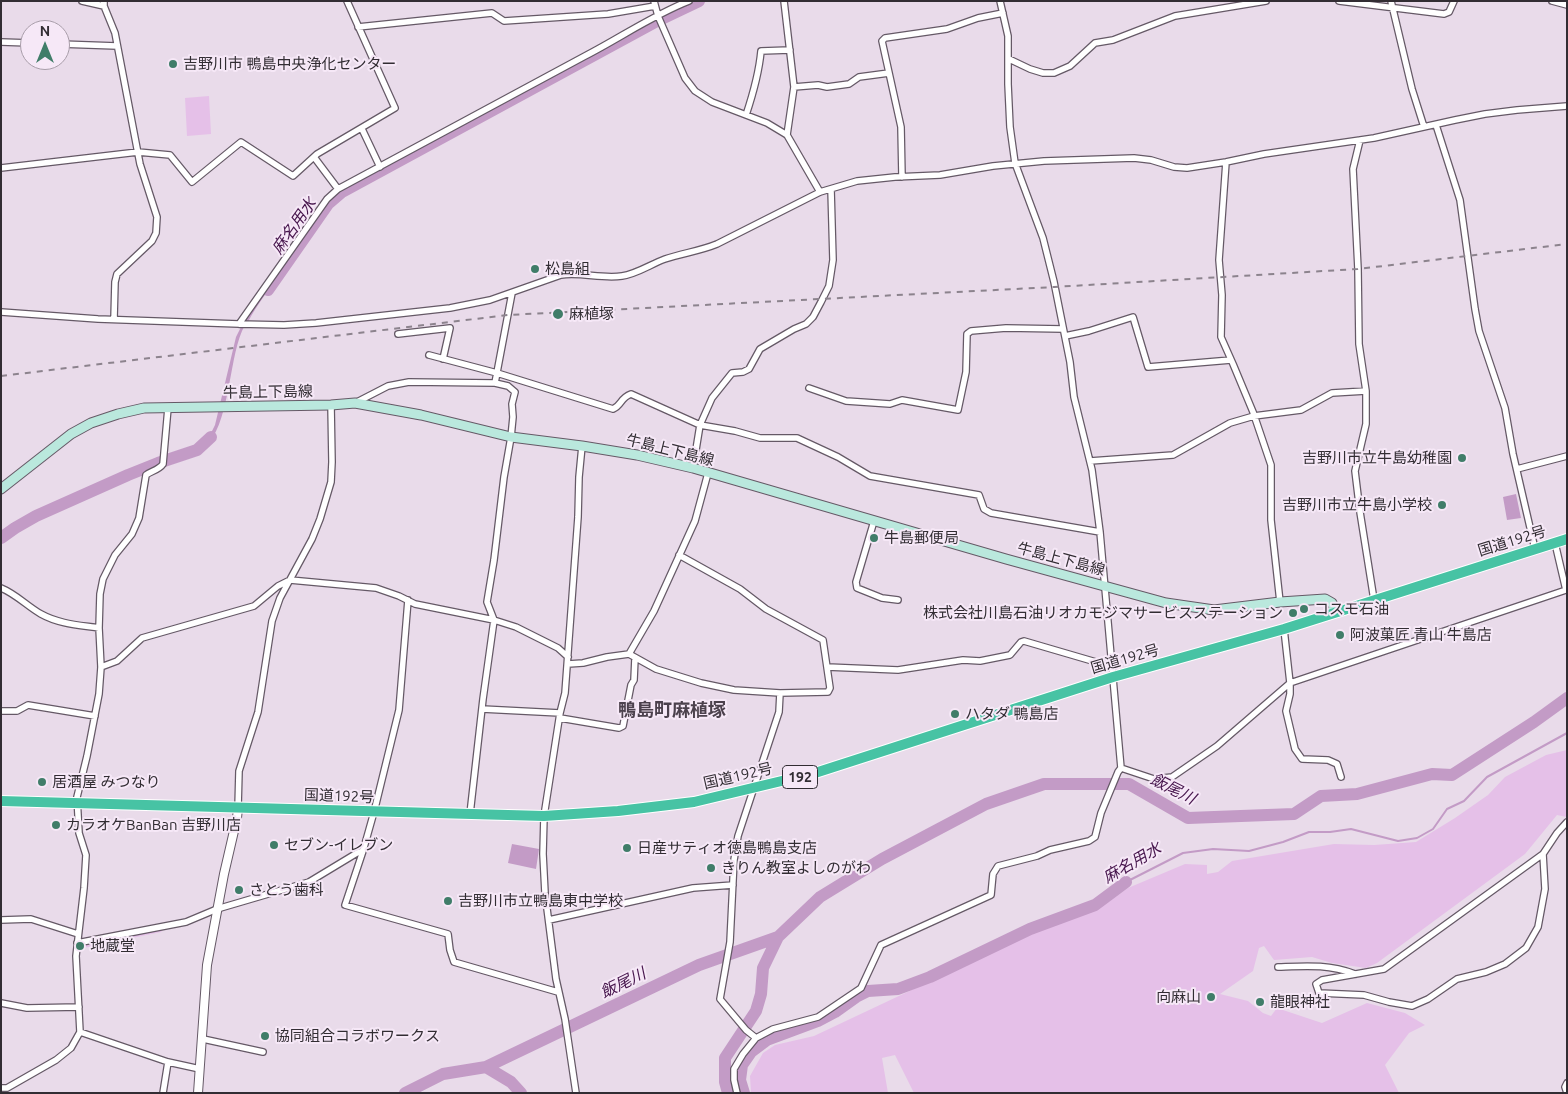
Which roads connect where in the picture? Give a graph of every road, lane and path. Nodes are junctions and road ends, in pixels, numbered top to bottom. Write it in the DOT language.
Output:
graph roads {
  1 [pos="82,1"];
  2 [pos="347,1"];
  3 [pos="689,1"];
  4 [pos="784,1"];
  5 [pos="1000,1"];
  6 [pos="1266,1"];
  7 [pos="1339,1"];
  8 [pos="1391,1"];
  9 [pos="1454,1"];
  10 [pos="1552,1"];
  11 [pos="104,4"];
  12 [pos="655,4"];
  13 [pos="1567,5"];
  14 [pos="1394,8"];
  15 [pos="1003,13"];
  16 [pos="659,19"];
  17 [pos="358,27"];
  18 [pos="1,42"];
  19 [pos="20,43"];
  20 [pos="70,44"];
  21 [pos="117,46"];
  22 [pos="790,50"];
  23 [pos="1009,59"];
  24 [pos="889,73"];
  25 [pos="794,86"];
  26 [pos="1567,106"];
  27 [pos="746,115"];
  28 [pos="1436,125"];
  29 [pos="1424,127"];
  30 [pos="362,129"];
  31 [pos="787,135"];
  32 [pos="1360,140"];
  33 [pos="138,152"];
  34 [pos="314,158"];
  35 [pos="1226,162"];
  36 [pos="1015,163"];
  37 [pos="380,167"];
  38 [pos="1,168"];
  39 [pos="902,177"];
  40 [pos="830,188"];
  41 [pos="338,189"];
  42 [pos="820,192"];
  43 [pos="512,292"];
  44 [pos="1,312"];
  45 [pos="114,319"];
  46 [pos="239,324"];
  47 [pos="1064,333"];
  48 [pos="398,334"];
  49 [pos="429,355"];
  50 [pos="443,359"];
  51 [pos="1231,360"];
  52 [pos="497,373"];
  53 [pos="495,383"];
  54 [pos="809,388"];
  55 [pos="1366,391"];
  56 [pos="355,403"];
  57 [pos="331,405"];
  58 [pos="168,408"];
  59 [pos="1254,416"];
  60 [pos="700,425"];
  61 [pos="512,437"];
  62 [pos="582,446"];
  63 [pos="1567,456"];
  64 [pos="1090,461"];
  65 [pos="693,468"];
  66 [pos="1517,469"];
  67 [pos="708,473"];
  68 [pos="1,489"];
  69 [pos="874,521"];
  70 [pos="1100,532"];
  71 [pos="1567,539"];
  72 [pos="1555,543"];
  73 [pos="1535,549"];
  74 [pos="679,556"];
  75 [pos="290,580"];
  76 [pos="1105,586"];
  77 [pos="1,588"];
  78 [pos="408,600"];
  79 [pos="898,600"];
  80 [pos="1374,600"];
  81 [pos="1280,602"];
  82 [pos="1336,612"];
  83 [pos="494,620"];
  84 [pos="99,628"];
  85 [pos="1284,629"];
  86 [pos="628,654"];
  87 [pos="635,658"];
  88 [pos="568,660"];
  89 [pos="101,667"];
  90 [pos="827,667"];
  91 [pos="1113,672"];
  92 [pos="1290,683"];
  93 [pos="780,693"];
  94 [pos="482,709"];
  95 [pos="1,711"];
  96 [pos="96,716"];
  97 [pos="560,716"];
  98 [pos="1119,770"];
  99 [pos="1341,777"];
  100 [pos="754,788"];
  101 [pos="1,801"];
  102 [pos="77,804"];
  103 [pos="238,808"];
  104 [pos="374,812"];
  105 [pos="470,814"];
  106 [pos="544,816"];
  107 [pos="1567,822"];
  108 [pos="363,851"];
  109 [pos="1543,854"];
  110 [pos="733,885"];
  111 [pos="217,908"];
  112 [pos="1,920"];
  113 [pos="549,920"];
  114 [pos="78,934"];
  115 [pos="77,943"];
  116 [pos="1278,967"];
  117 [pos="1356,974"];
  118 [pos="558,992"];
  119 [pos="1,1003"];
  120 [pos="79,1007"];
  121 [pos="80,1032"];
  122 [pos="203,1038"];
  123 [pos="756,1038"];
  124 [pos="263,1052"];
  125 [pos="168,1062"];
  126 [pos="200,1069"];
  127 [pos="1567,1083"];
  128 [pos="1,1088"];
  129 [pos="163,1093"];
  130 [pos="198,1093"];
  131 [pos="576,1093"];
  132 [pos="737,1093"];
  133 [pos="1567,1093"];
  1 -- 11 [label="street"];
  2 -- 17 [label="street"];
  3 -- 16 [label="street"];
  4 -- 22 [label="street"];
  5 -- 15 [label="street"];
  6 -- 23 [label="street"];
  7 -- 14 [label="street"];
  8 -- 14 [label="street"];
  9 -- 14 [label="street"];
  10 -- 13 [label="street"];
  11 -- 21 [label="street"];
  12 -- 16 [label="street"];
  12 -- 17 [label="street"];
  14 -- 29 [label="street"];
  15 -- 23 [label="street"];
  15 -- 24 [label="street"];
  16 -- 27 [label="street"];
  16 -- 37 [label="street"];
  17 -- 30 [label="street"];
  18 -- 19 [label="street"];
  20 -- 21 [label="street"];
  21 -- 33 [label="street"];
  22 -- 25 [label="street"];
  22 -- 27 [label="street"];
  23 -- 36 [label="street"];
  24 -- 25 [label="street"];
  24 -- 39 [label="street"];
  25 -- 31 [label="street"];
  26 -- 28 [label="street"];
  27 -- 31 [label="street"];
  28 -- 29 [label="street"];
  28 -- 66 [label="street"];
  29 -- 32 [label="street"];
  30 -- 34 [label="street"];
  30 -- 37 [label="street"];
  31 -- 42 [label="street"];
  32 -- 35 [label="street"];
  32 -- 55 [label="street"];
  33 -- 34 [label="street"];
  33 -- 38 [label="street"];
  33 -- 45 [label="street"];
  34 -- 41 [label="street"];
  35 -- 36 [label="street"];
  35 -- 51 [label="street"];
  36 -- 39 [label="street"];
  36 -- 47 [label="street"];
  37 -- 41 [label="street"];
  39 -- 40 [label="street"];
  40 -- 42 [label="street"];
  40 -- 60 [label="street"];
  41 -- 46 [label="street"];
  42 -- 43 [label="street"];
  43 -- 46 [label="street"];
  43 -- 52 [label="street"];
  44 -- 45 [label="street"];
  45 -- 46 [label="street"];
  47 -- 51 [label="street"];
  47 -- 54 [label="street"];
  47 -- 64 [label="street"];
  48 -- 50 [label="street"];
  49 -- 50 [label="street"];
  50 -- 52 [label="street"];
  51 -- 59 [label="street"];
  52 -- 53 [label="street"];
  52 -- 60 [label="street"];
  53 -- 56 [label="street"];
  53 -- 61 [label="street"];
  55 -- 59 [label="street"];
  55 -- 80 [label="street"];
  56 -- 57 [label="main road, 牛島上下島線"];
  56 -- 61 [label="main road, 牛島上下島線"];
  57 -- 58 [label="main road, 牛島上下島線"];
  57 -- 75 [label="street"];
  58 -- 68 [label="main road, 牛島上下島線"];
  58 -- 84 [label="street"];
  59 -- 64 [label="street"];
  59 -- 81 [label="street"];
  60 -- 65 [label="street"];
  60 -- 70 [label="street"];
  61 -- 62 [label="main road, 牛島上下島線"];
  61 -- 83 [label="street"];
  62 -- 65 [label="main road, 牛島上下島線"];
  62 -- 88 [label="street"];
  63 -- 66 [label="street"];
  64 -- 70 [label="street"];
  65 -- 67 [label="main road, 牛島上下島線"];
  66 -- 73 [label="street"];
  67 -- 69 [label="main road, 牛島上下島線"];
  67 -- 74 [label="street"];
  69 -- 76 [label="main road, 牛島上下島線"];
  69 -- 79 [label="street"];
  70 -- 76 [label="street"];
  71 -- 72 [label="highway, 国道192号 / 192"];
  72 -- 73 [label="highway, 国道192号 / 192"];
  72 -- 92 [label="street"];
  73 -- 80 [label="highway, 国道192号 / 192"];
  74 -- 86 [label="street"];
  74 -- 90 [label="street"];
  75 -- 78 [label="street"];
  75 -- 89 [label="street"];
  75 -- 103 [label="street"];
  76 -- 81 [label="main road, 牛島上下島線"];
  76 -- 91 [label="street"];
  77 -- 84 [label="street"];
  78 -- 83 [label="street"];
  78 -- 104 [label="street"];
  80 -- 82 [label="highway, 国道192号 / 192"];
  81 -- 82 [label="main road, 牛島上下島線"];
  82 -- 85 [label="highway, 国道192号 / 192"];
  83 -- 88 [label="street"];
  83 -- 94 [label="street"];
  84 -- 89 [label="street"];
  85 -- 91 [label="highway, 国道192号 / 192"];
  85 -- 92 [label="street"];
  86 -- 87 [label="street"];
  86 -- 88 [label="street"];
  87 -- 93 [label="street"];
  87 -- 97 [label="street"];
  88 -- 97 [label="street"];
  89 -- 96 [label="street"];
  90 -- 91 [label="street"];
  90 -- 93 [label="street"];
  91 -- 98 [label="street"];
  91 -- 100 [label="highway, 国道192号 / 192"];
  92 -- 98 [label="street"];
  92 -- 99 [label="street"];
  93 -- 100 [label="street"];
  94 -- 97 [label="street"];
  94 -- 105 [label="street"];
  95 -- 96 [label="street"];
  96 -- 102 [label="street"];
  97 -- 106 [label="street"];
  98 -- 123 [label="street"];
  100 -- 106 [label="highway, 国道192号 / 192"];
  100 -- 110 [label="street"];
  101 -- 102 [label="highway, 国道192号 / 192"];
  102 -- 103 [label="highway, 国道192号 / 192"];
  102 -- 114 [label="street"];
  103 -- 104 [label="highway, 国道192号 / 192"];
  103 -- 111 [label="street"];
  104 -- 105 [label="highway, 国道192号 / 192"];
  104 -- 108 [label="street"];
  105 -- 106 [label="highway, 国道192号 / 192"];
  106 -- 113 [label="street"];
  107 -- 109 [label="street"];
  108 -- 111 [label="street"];
  108 -- 118 [label="street"];
  109 -- 117 [label="street"];
  109 -- 117 [label="street"];
  110 -- 113 [label="street"];
  110 -- 123 [label="street"];
  111 -- 115 [label="street"];
  111 -- 122 [label="street"];
  112 -- 114 [label="street"];
  113 -- 118 [label="street"];
  114 -- 115 [label="street"];
  115 -- 120 [label="street"];
  116 -- 117 [label="street"];
  118 -- 131 [label="street"];
  119 -- 120 [label="street"];
  120 -- 121 [label="street"];
  121 -- 125 [label="street"];
  121 -- 128 [label="street"];
  122 -- 124 [label="street"];
  122 -- 126 [label="street"];
  123 -- 132 [label="street"];
  125 -- 126 [label="street"];
  125 -- 129 [label="street"];
  126 -- 130 [label="street"];
  127 -- 133 [label="street"];
}
